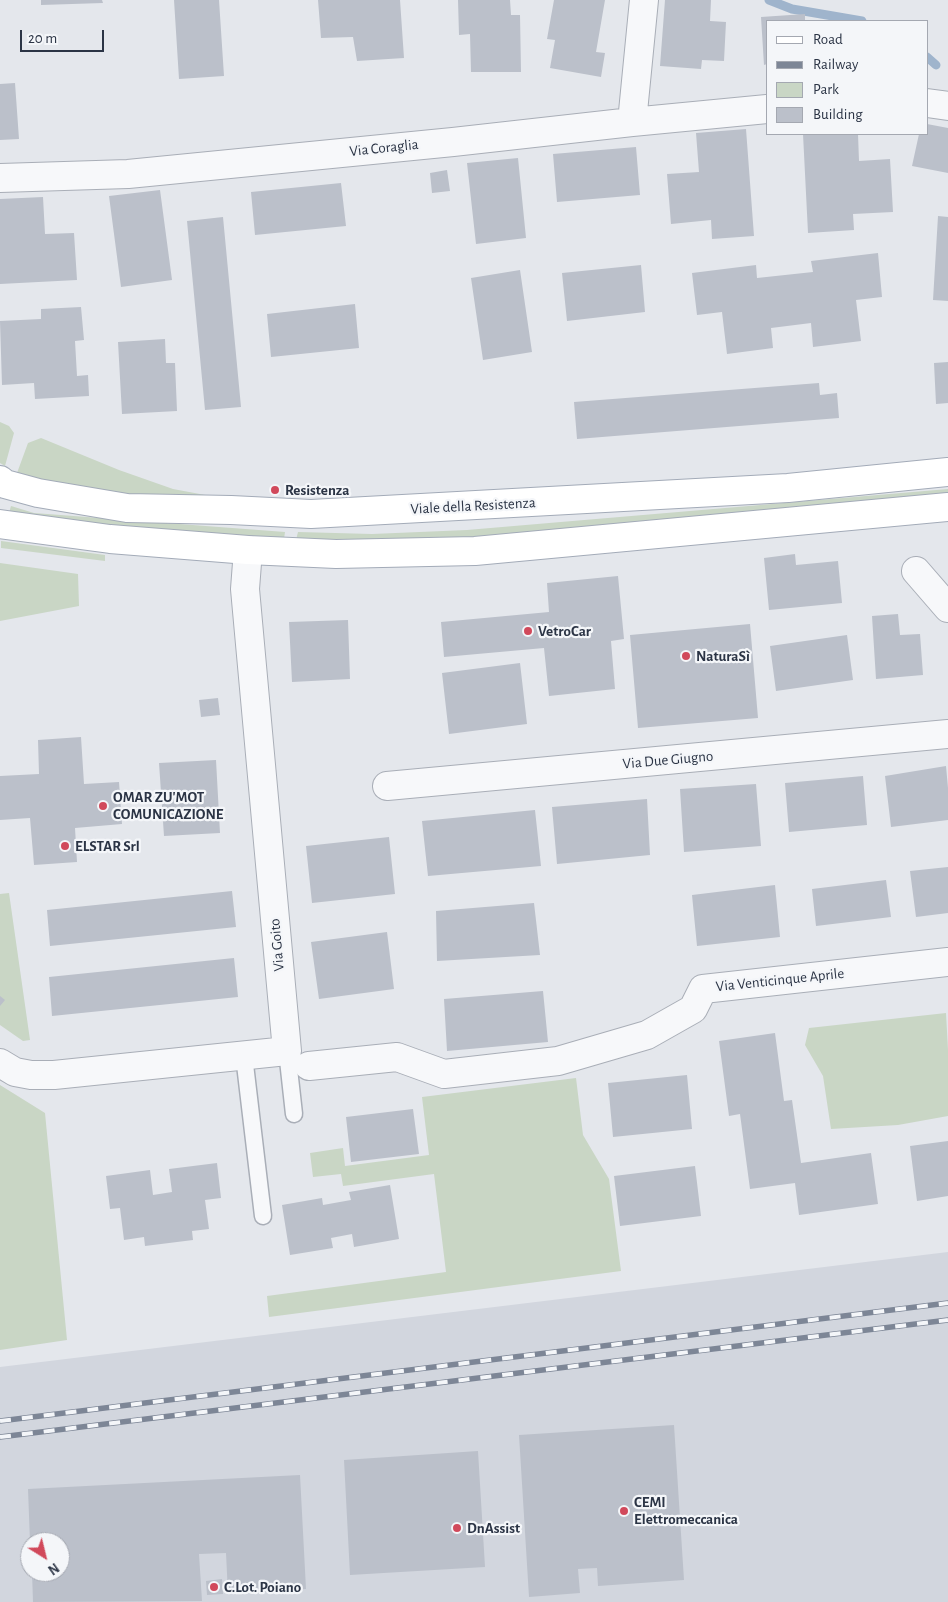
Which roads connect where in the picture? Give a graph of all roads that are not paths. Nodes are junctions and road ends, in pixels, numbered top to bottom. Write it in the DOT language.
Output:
graph roads {
  1 [pos="644,0"];
  2 [pos="928,103"];
  3 [pos="948,106"];
  4 [pos="766,109"];
  5 [pos="632,122"];
  6 [pos="0,178"];
  7 [pos="948,472"];
  8 [pos="0,480"];
  9 [pos="948,507"];
  10 [pos="0,524"];
  11 [pos="248,550"];
  12 [pos="916,572"];
  13 [pos="948,608"];
  14 [pos="948,734"];
  15 [pos="387,786"];
  16 [pos="948,962"];
  17 [pos="244,1056"];
  18 [pos="298,1058"];
  19 [pos="0,1063"];
  20 [pos="294,1114"];
  21 [pos="263,1216"];
  1 -- 5 [label="street"];
  2 -- 3 [label="street"];
  4 -- 5 [label="street, Via Coraglia"];
  5 -- 6 [label="street, Via Coraglia"];
  7 -- 8 [label="main road, Viale della Resistenza"];
  9 -- 11 [label="main road"];
  10 -- 11 [label="main road"];
  11 -- 18 [label="street, Via Goito"];
  12 -- 13 [label="street"];
  14 -- 15 [label="street, Via Due Giugno"];
  16 -- 18 [label="street, Via Venticinque Aprile"];
  17 -- 18 [label="street"];
  17 -- 19 [label="street"];
  17 -- 21 [label="lane"];
  18 -- 20 [label="lane"];
}
